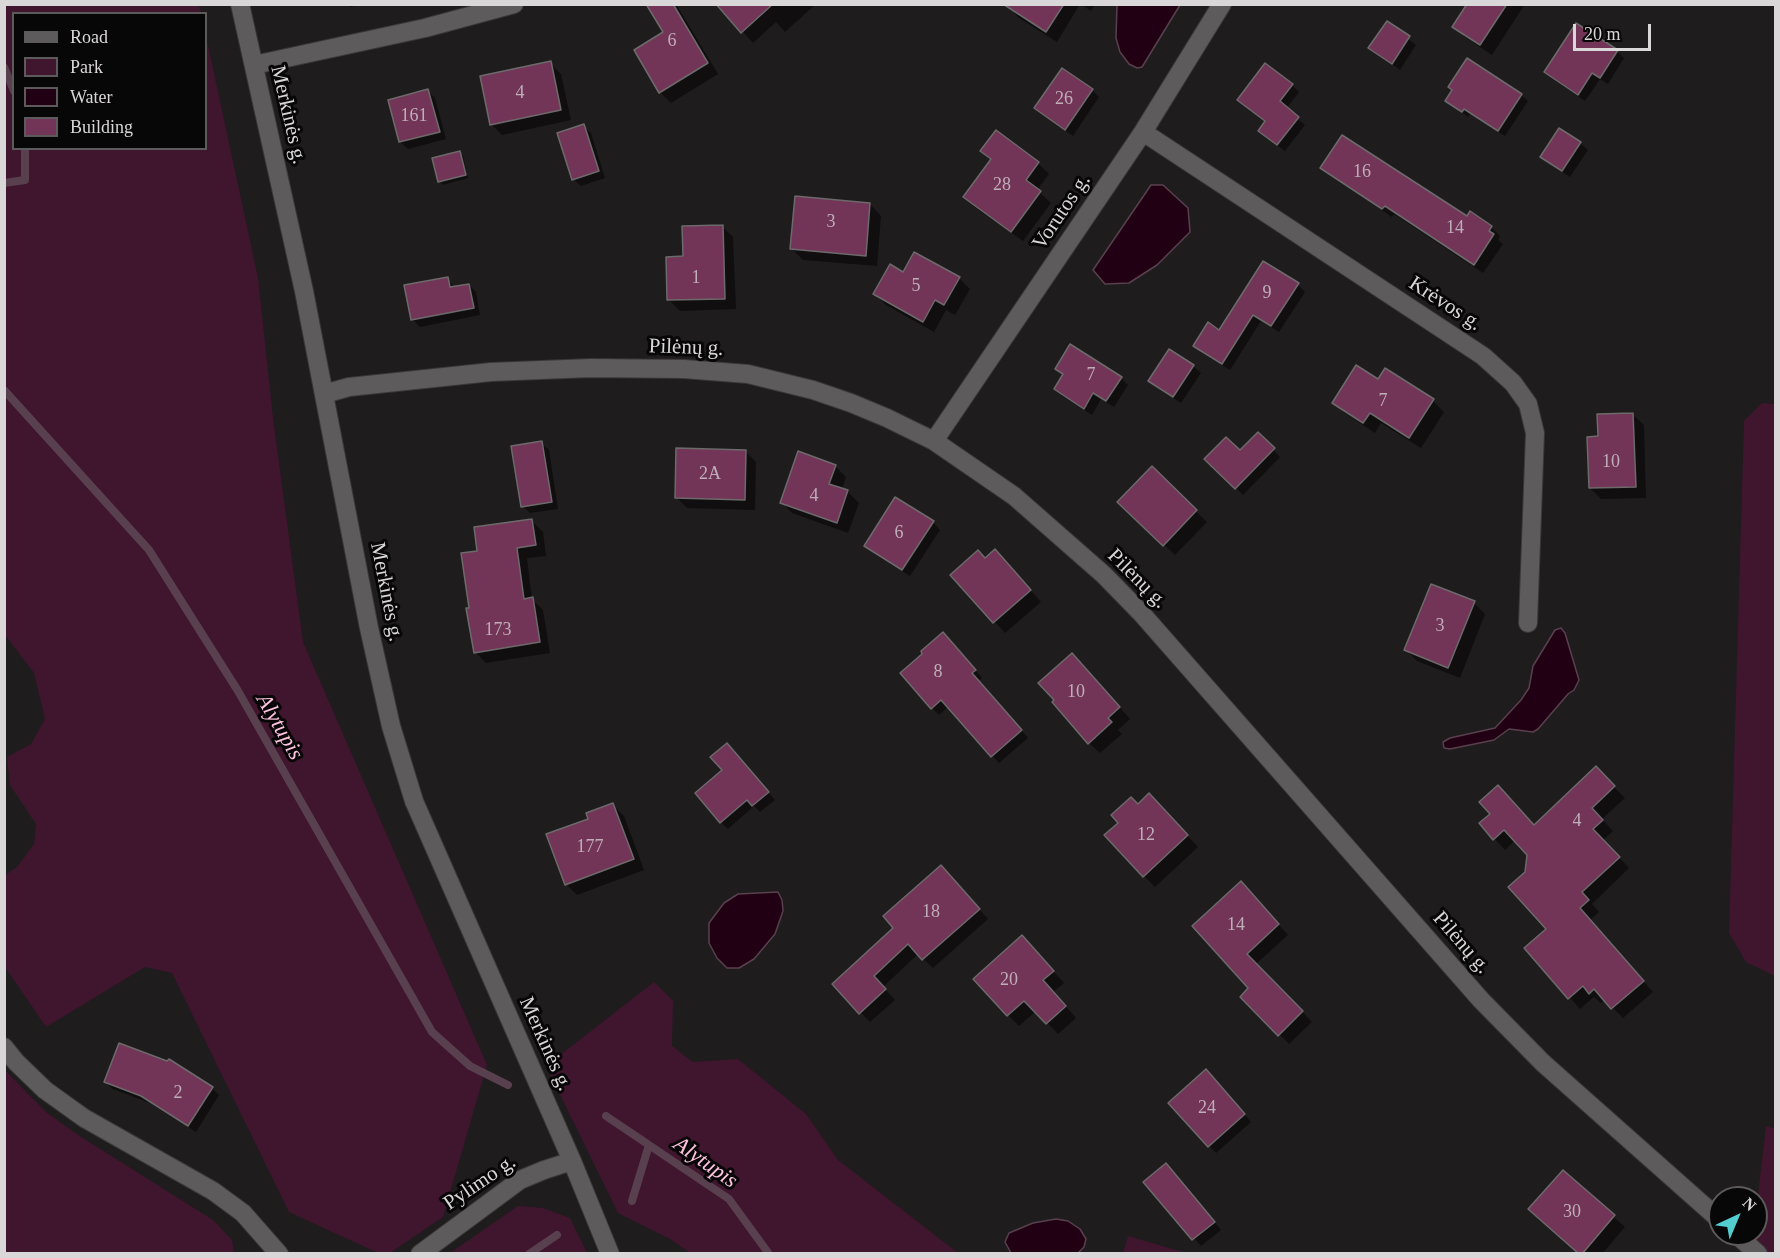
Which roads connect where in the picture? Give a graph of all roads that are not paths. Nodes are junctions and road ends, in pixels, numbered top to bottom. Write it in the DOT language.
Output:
graph roads {
  1 [pos="240,4"];
  2 [pos="514,4"];
  3 [pos="1222,4"];
  4 [pos="254,65"];
  5 [pos="1143,132"];
  6 [pos="324,394"];
  7 [pos="934,441"];
  8 [pos="1528,623"];
  9 [pos="4,1047"];
  10 [pos="572,1161"];
  11 [pos="1708,1209"];
  12 [pos="279,1254"];
  13 [pos="420,1254"];
  14 [pos="610,1254"];
  1 -- 4 [label="street, Merkinės g."];
  2 -- 4 [label="street"];
  3 -- 5 [label="street, Vorutos g."];
  4 -- 6 [label="street, Merkinės g."];
  5 -- 7 [label="street, Vorutos g."];
  5 -- 8 [label="street, Krėvos g."];
  6 -- 7 [label="street, Pilėnų g."];
  6 -- 10 [label="street, Merkinės g."];
  7 -- 11 [label="street, Pilėnų g."];
  9 -- 12 [label="street"];
  10 -- 13 [label="street, Pylimo g."];
  10 -- 14 [label="street, Merkinės g."];
}
